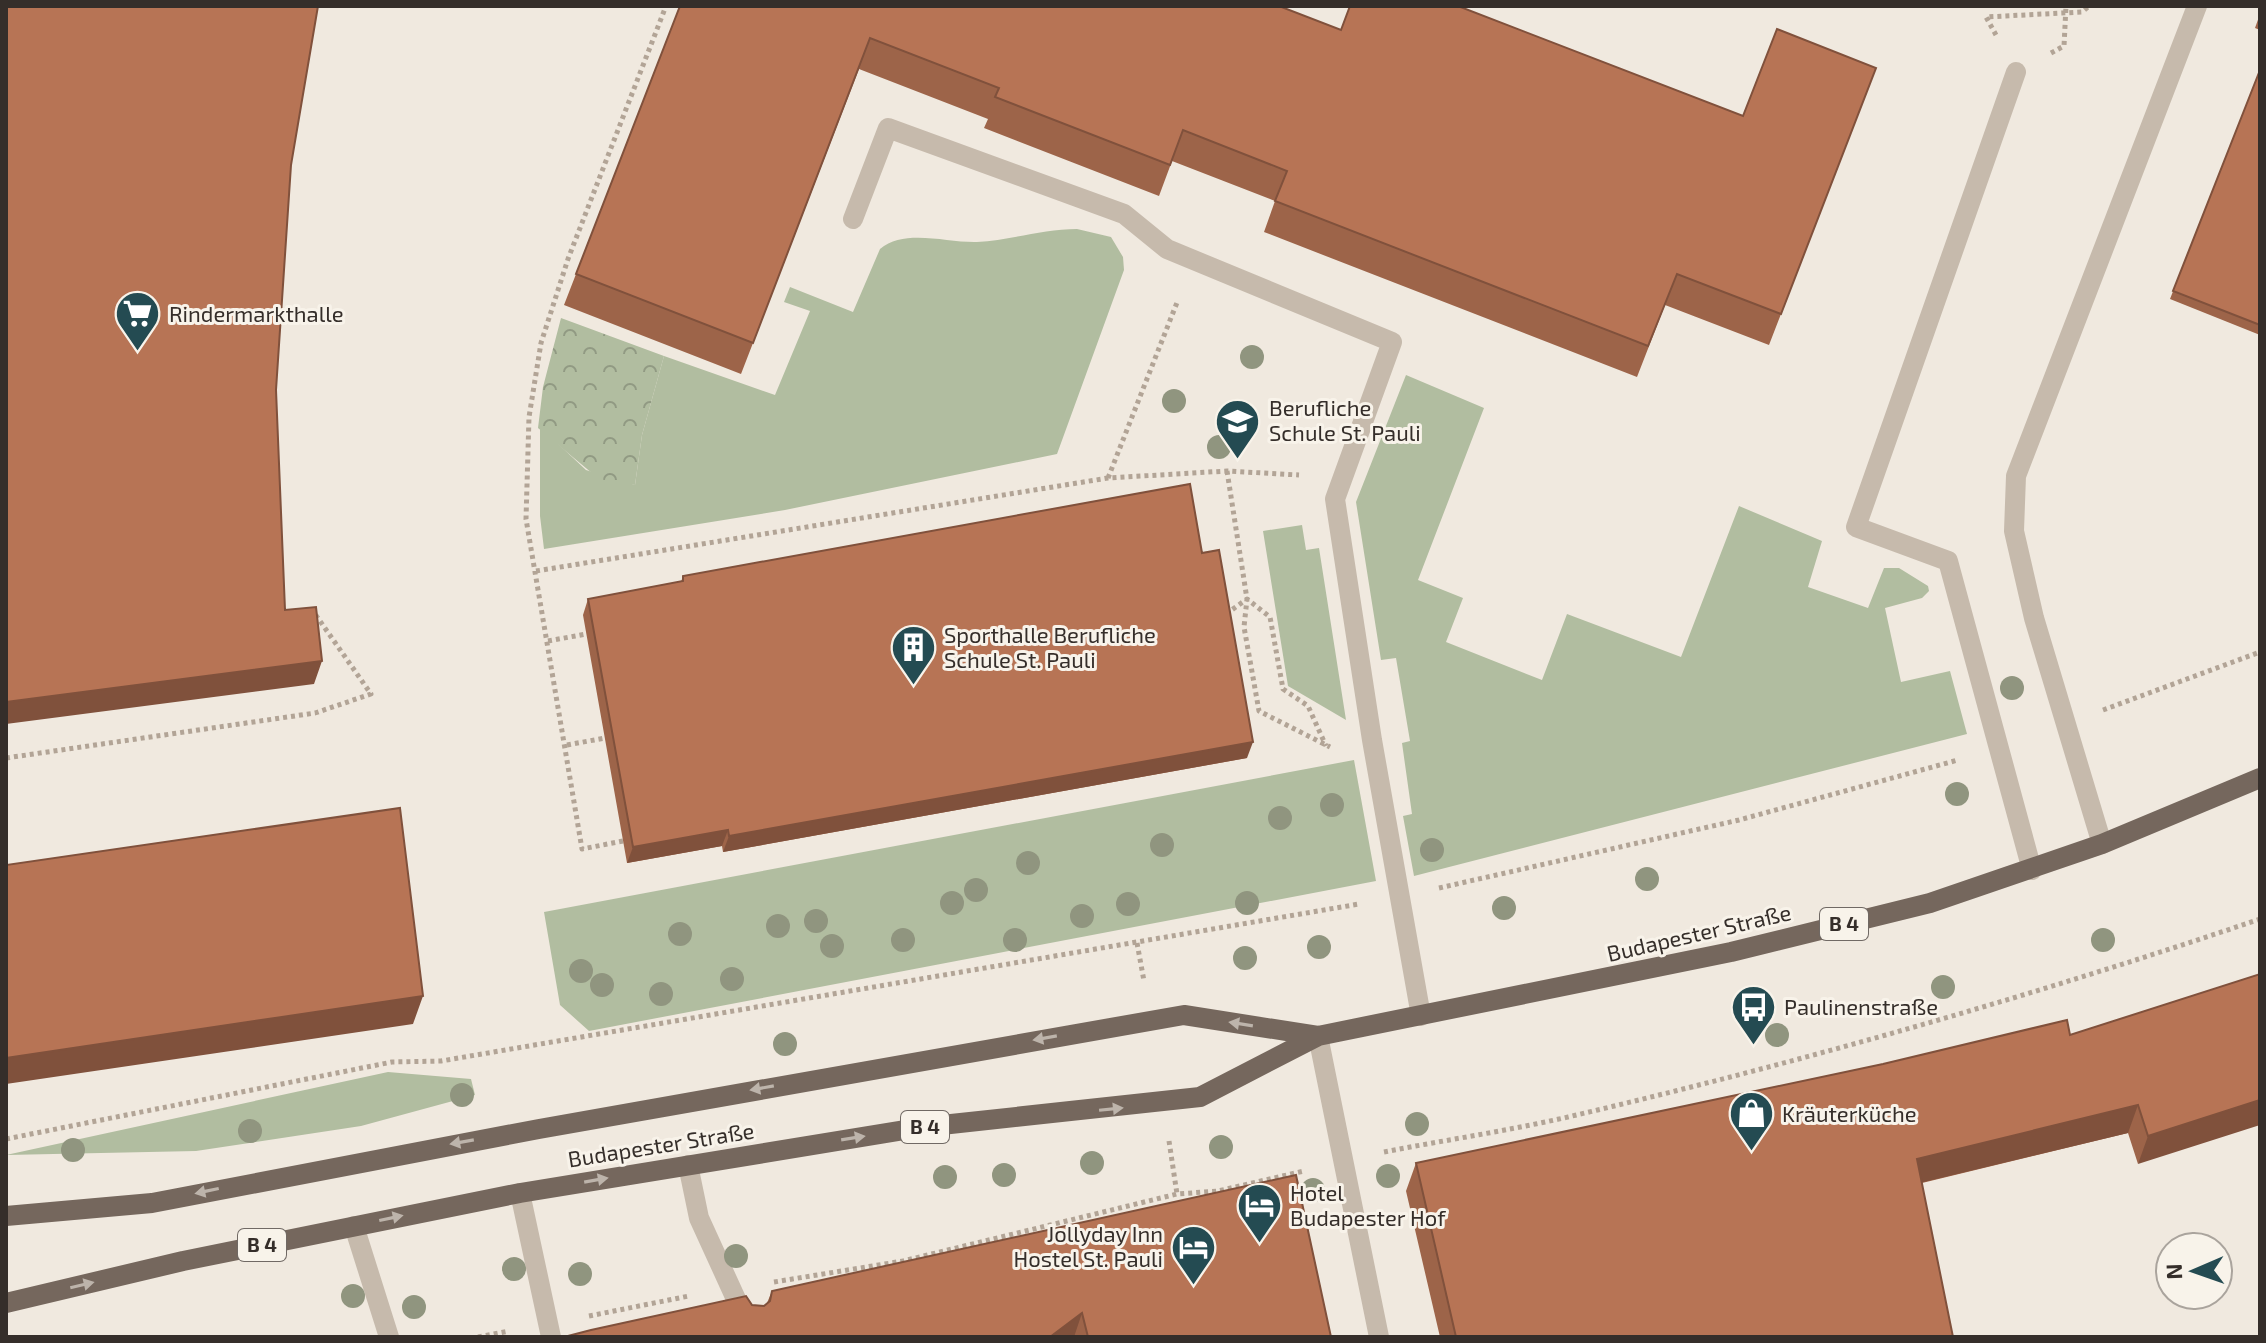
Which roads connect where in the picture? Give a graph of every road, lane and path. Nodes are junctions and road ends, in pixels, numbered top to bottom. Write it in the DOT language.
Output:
graph roads {
  1 [pos="666,6"];
  2 [pos="2089,6"];
  3 [pos="2197,6"];
  4 [pos="1986,17"];
  5 [pos="2016,72"];
  6 [pos="853,219"];
  7 [pos="1194,260"];
  8 [pos="1227,471"];
  9 [pos="1108,478"];
  10 [pos="1335,499"];
  11 [pos="536,571"];
  12 [pos="1247,599"];
  13 [pos="303,609"];
  14 [pos="1221,617"];
  15 [pos="586,634"];
  16 [pos="547,641"];
  17 [pos="605,738"];
  18 [pos="1372,740"];
  19 [pos="566,745"];
  20 [pos="1327,748"];
  21 [pos="6,758"];
  22 [pos="1914,774"];
  23 [pos="2260,778"];
  24 [pos="623,841"];
  25 [pos="2102,844"];
  26 [pos="2032,870"];
  27 [pos="1400,897"];
  28 [pos="2260,919"];
  29 [pos="1137,943"];
  30 [pos="1146,991"];
  31 [pos="1421,1016"];
  32 [pos="1318,1036"];
  33 [pos="1168,1133"];
  34 [pos="6,1139"];
  35 [pos="1374,1154"];
  36 [pos="688,1165"];
  37 [pos="1315,1168"];
  38 [pos="520,1193"];
  39 [pos="1177,1194"];
  40 [pos="6,1216"];
  41 [pos="354,1226"];
  42 [pos="731,1289"];
  43 [pos="6,1303"];
  44 [pos="748,1325"];
  45 [pos="550,1330"];
  46 [pos="389,1337"];
  47 [pos="478,1337"];
  48 [pos="1379,1337"];
  1 -- 11 [label="path"];
  2 -- 4 [label="path"];
  3 -- 25 [label="street"];
  5 -- 26 [label="street"];
  6 -- 7 [label="street"];
  7 -- 9 [label="path"];
  7 -- 10 [label="street"];
  8 -- 9 [label="path"];
  8 -- 10 [label="path"];
  8 -- 12 [label="path"];
  9 -- 11 [label="path"];
  10 -- 18 [label="street"];
  11 -- 16 [label="path"];
  12 -- 14 [label="path"];
  12 -- 20 [label="path"];
  12 -- 20 [label="path"];
  13 -- 21 [label="path"];
  15 -- 16 [label="path"];
  16 -- 19 [label="path"];
  17 -- 19 [label="path"];
  18 -- 20 [label="path"];
  18 -- 27 [label="street"];
  19 -- 24 [label="path"];
  22 -- 27 [label="path"];
  23 -- 25 [label="main road, Budapester Straße / B 4"];
  25 -- 26 [label="main road, Budapester Straße / B 4"];
  26 -- 31 [label="main road, Budapester Straße / B 4"];
  27 -- 29 [label="path"];
  27 -- 31 [label="street"];
  28 -- 35 [label="path"];
  29 -- 30 [label="path"];
  29 -- 34 [label="path"];
  31 -- 32 [label="main road, Budapester Straße / B 4"];
  36 -- 32 [label="main road, Budapester Straße / B 4, one-way"];
  32 -- 40 [label="main road, Budapester Straße / B 4, one-way"];
  32 -- 48 [label="street"];
  33 -- 39 [label="path"];
  38 -- 36 [label="main road, Budapester Straße / B 4, one-way"];
  36 -- 42 [label="street"];
  37 -- 39 [label="path"];
  41 -- 38 [label="main road, Budapester Straße / B 4, one-way"];
  38 -- 45 [label="street"];
  39 -- 42 [label="path"];
  43 -- 41 [label="main road, Budapester Straße / B 4, one-way"];
  41 -- 46 [label="street"];
  42 -- 44 [label="street"];
  42 -- 45 [label="path"];
  45 -- 47 [label="path"];
}
